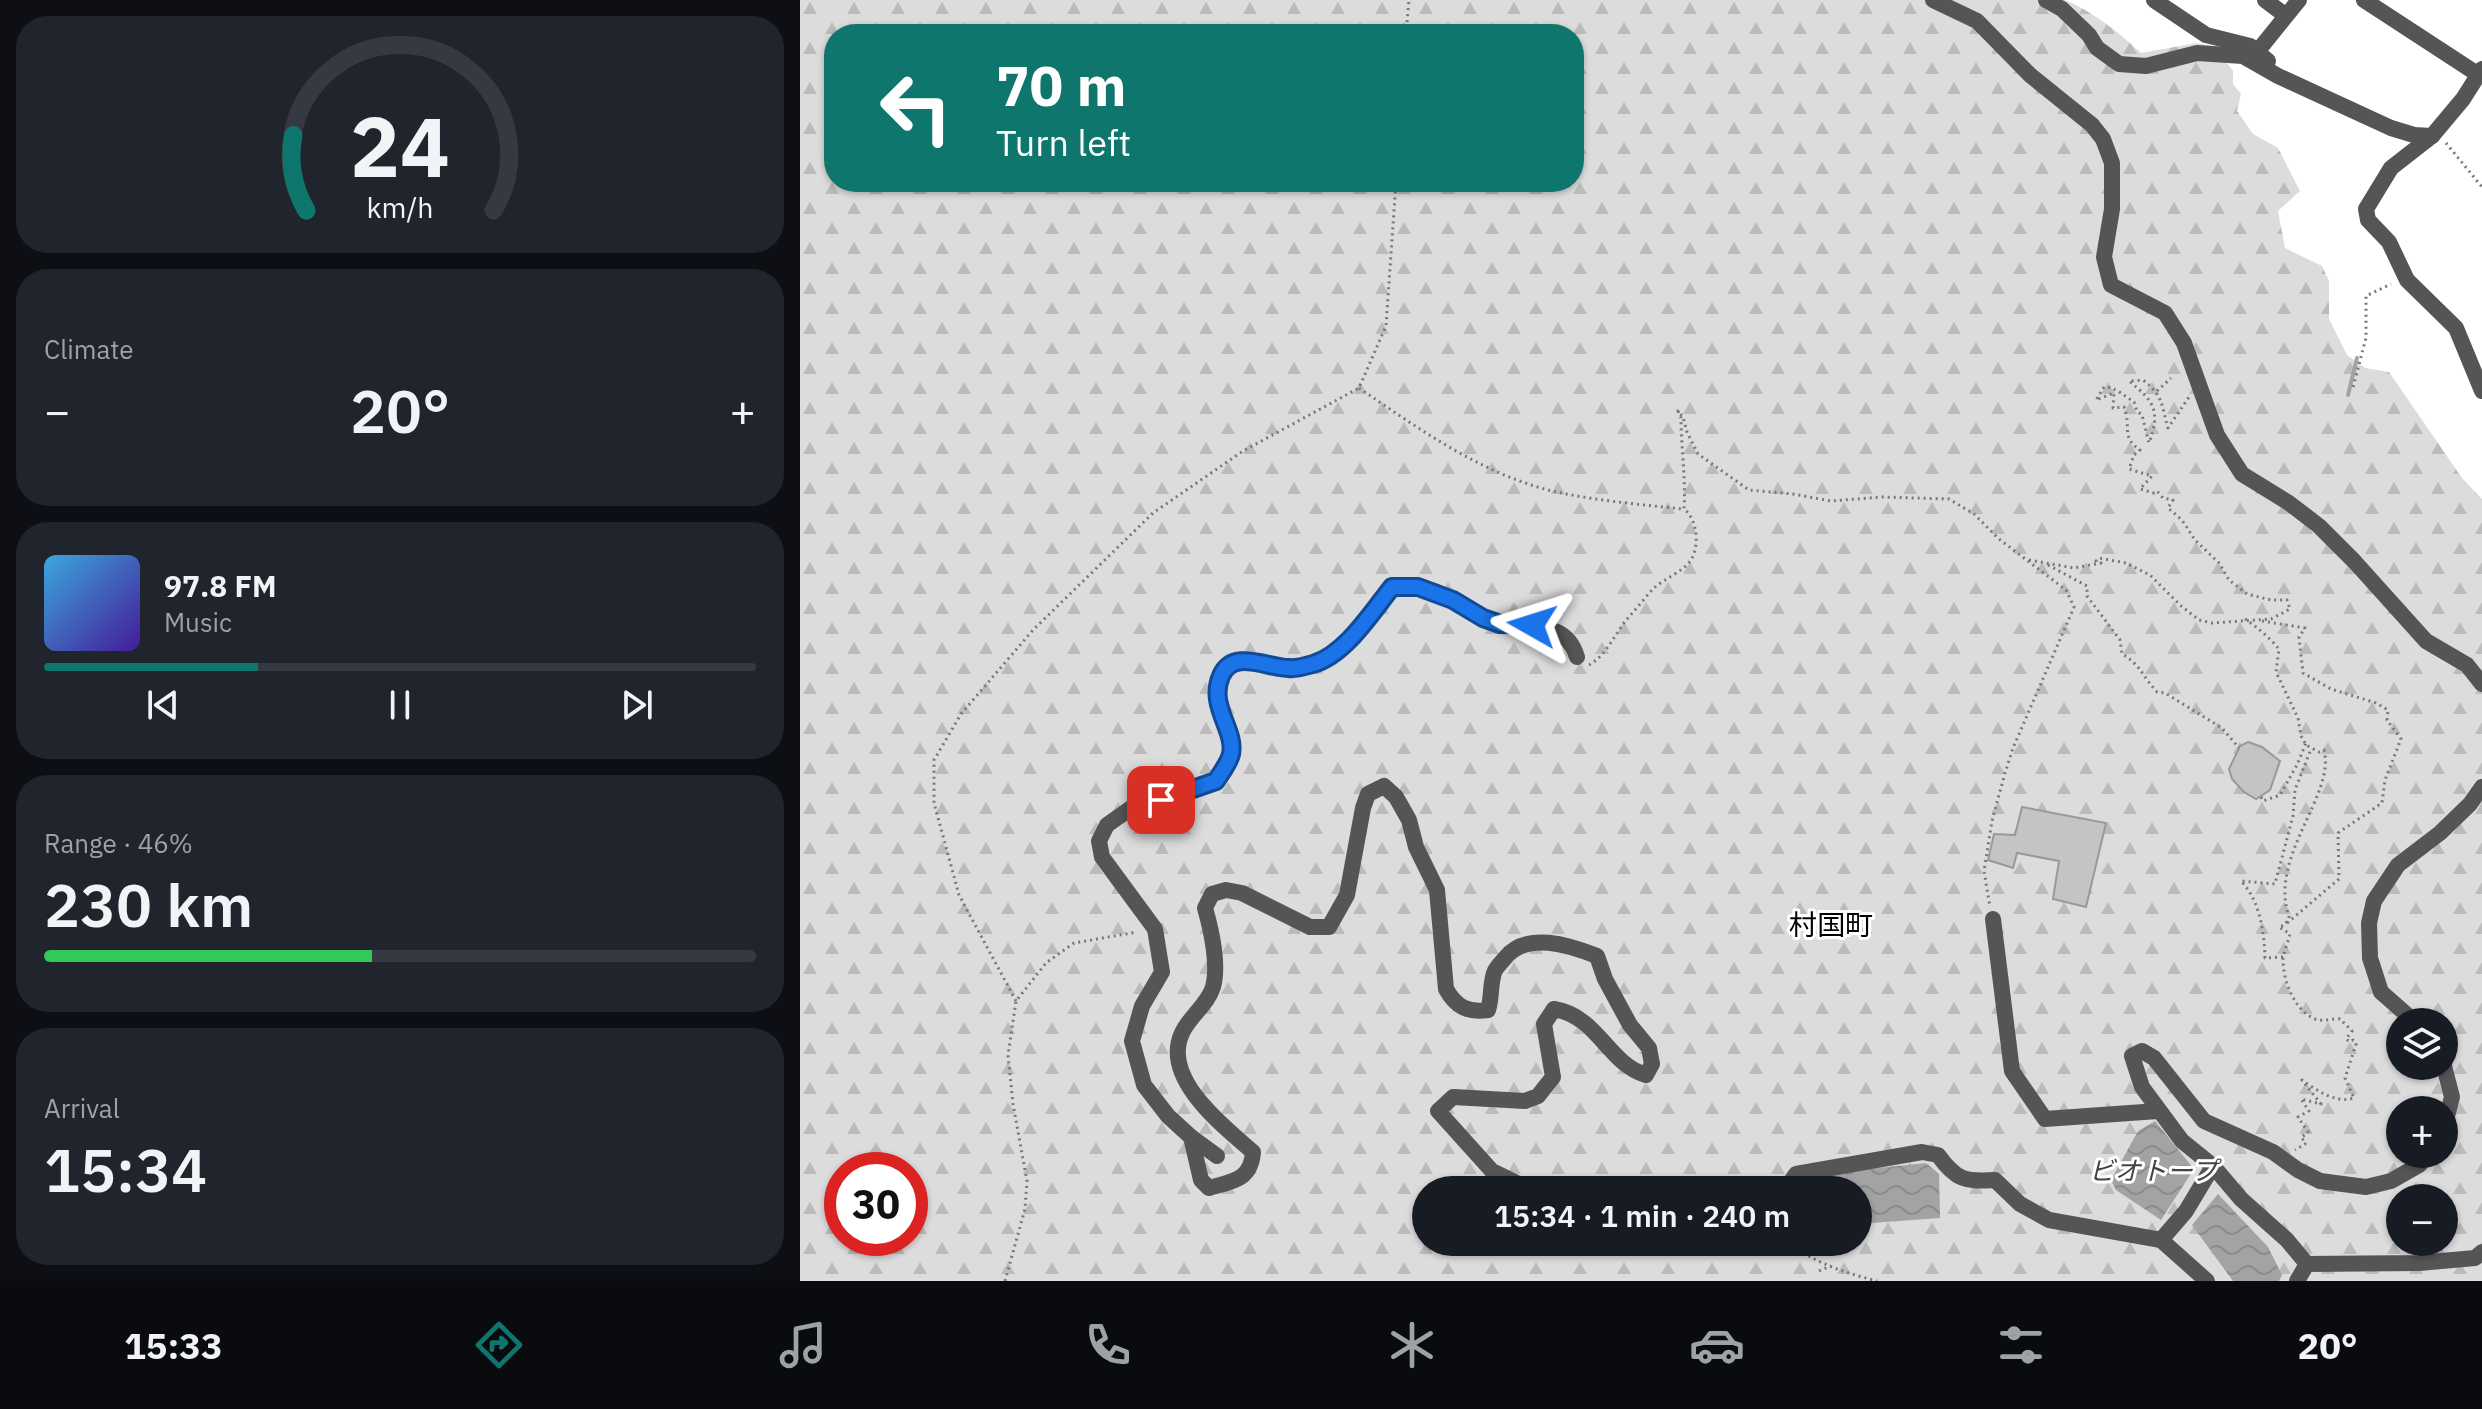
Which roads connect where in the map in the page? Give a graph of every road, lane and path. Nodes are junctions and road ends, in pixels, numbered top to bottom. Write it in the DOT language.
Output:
graph roads {
  1 [pos="1409,0"];
  2 [pos="1933,0"];
  3 [pos="2046,0"];
  4 [pos="2154,0"];
  5 [pos="2265,0"];
  6 [pos="2299,0"];
  7 [pos="2364,0"];
  8 [pos="2285,15"];
  9 [pos="1407,24"];
  10 [pos="2257,52"];
  11 [pos="2480,72"];
  12 [pos="2273,73"];
  13 [pos="2434,133"];
  14 [pos="2482,187"];
  15 [pos="1395,192"];
  16 [pos="2405,277"];
  17 [pos="2124,376"];
  18 [pos="2171,378"];
  19 [pos="2129,381"];
  20 [pos="2353,387"];
  21 [pos="1359,388"];
  22 [pos="2157,391"];
  23 [pos="2482,391"];
  24 [pos="2190,395"];
  25 [pos="1684,509"];
  26 [pos="2025,559"];
  27 [pos="2245,619"];
  28 [pos="1577,657"];
  29 [pos="2482,684"];
  30 [pos="2306,743"];
  31 [pos="2239,748"];
  32 [pos="2311,749"];
  33 [pos="2482,787"];
  34 [pos="2261,797"];
  35 [pos="1993,919"];
  36 [pos="2283,926"];
  37 [pos="1155,929"];
  38 [pos="2283,957"];
  39 [pos="1016,1001"];
  40 [pos="2399,1008"];
  41 [pos="2158,1111"];
  42 [pos="1191,1137"];
  43 [pos="1217,1156"];
  44 [pos="2281,1157"];
  45 [pos="2213,1166"];
  46 [pos="2414,1168"];
  47 [pos="1502,1176"];
  48 [pos="1795,1176"];
  49 [pos="2161,1240"];
  50 [pos="2482,1252"];
  51 [pos="1814,1256"];
  52 [pos="2307,1264"];
  53 [pos="1831,1266"];
  54 [pos="1819,1271"];
  55 [pos="1005,1281"];
  56 [pos="1877,1281"];
  57 [pos="2207,1281"];
  58 [pos="2297,1281"];
  1 -- 9 [label="path"];
  2 -- 29 [label="street"];
  3 -- 12 [label="street"];
  4 -- 10 [label="street"];
  5 -- 8 [label="street"];
  6 -- 8 [label="street"];
  7 -- 11 [label="street"];
  8 -- 10 [label="street"];
  10 -- 12 [label="street"];
  11 -- 13 [label="street"];
  12 -- 13 [label="street"];
  13 -- 14 [label="path"];
  13 -- 16 [label="street"];
  15 -- 21 [label="path"];
  16 -- 20 [label="path"];
  16 -- 23 [label="street"];
  17 -- 19 [label="path"];
  18 -- 22 [label="path"];
  19 -- 22 [label="path"];
  19 -- 27 [label="path"];
  21 -- 25 [label="path"];
  21 -- 39 [label="path"];
  22 -- 24 [label="path"];
  25 -- 26 [label="path"];
  25 -- 28 [label="path"];
  26 -- 27 [label="path"];
  26 -- 31 [label="path"];
  26 -- 35 [label="path"];
  27 -- 30 [label="path"];
  27 -- 36 [label="path"];
  28 -- 37 [label="street"];
  30 -- 32 [label="path"];
  30 -- 34 [label="path"];
  32 -- 36 [label="path"];
  32 -- 38 [label="path"];
  33 -- 40 [label="street"];
  35 -- 41 [label="street"];
  36 -- 38 [label="path"];
  37 -- 39 [label="path"];
  37 -- 42 [label="street"];
  38 -- 44 [label="path"];
  39 -- 55 [label="path"];
  41 -- 44 [label="street"];
  41 -- 45 [label="street"];
  42 -- 43 [label="street"];
  42 -- 47 [label="street"];
  44 -- 46 [label="street"];
  45 -- 49 [label="street"];
  45 -- 52 [label="street"];
  48 -- 49 [label="street"];
  49 -- 57 [label="street"];
  50 -- 52 [label="street"];
  51 -- 53 [label="path"];
  52 -- 58 [label="street"];
  53 -- 54 [label="path"];
  53 -- 56 [label="path"];
}
